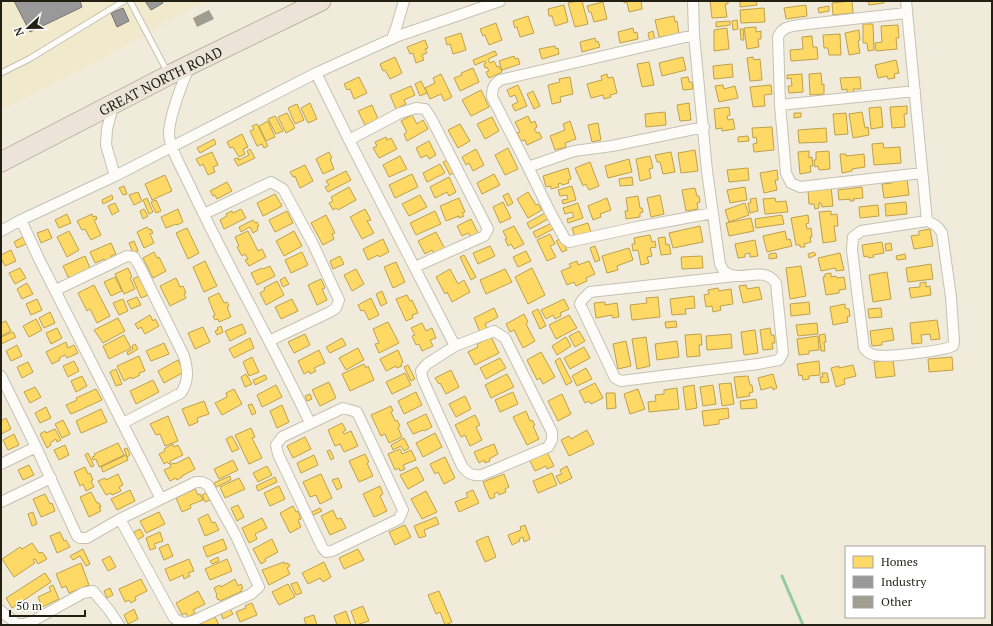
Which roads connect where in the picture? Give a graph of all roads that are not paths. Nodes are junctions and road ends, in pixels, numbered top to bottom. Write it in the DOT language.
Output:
graph roads {
  1 [pos="124,1"];
  2 [pos="130,1"];
  3 [pos="321,1"];
  4 [pos="404,1"];
  5 [pos="500,1"];
  6 [pos="693,1"];
  7 [pos="906,1"];
  8 [pos="906,13"];
  9 [pos="694,35"];
  10 [pos="392,39"];
  11 [pos="190,64"];
  12 [pos="316,73"];
  13 [pos="1,74"];
  14 [pos="168,75"];
  15 [pos="915,92"];
  16 [pos="114,103"];
  17 [pos="780,105"];
  18 [pos="704,127"];
  19 [pos="349,140"];
  20 [pos="172,148"];
  21 [pos="1,162"];
  22 [pos="528,167"];
  23 [pos="922,173"];
  24 [pos="115,176"];
  25 [pos="713,213"];
  26 [pos="204,214"];
  27 [pos="21,220"];
  28 [pos="927,221"];
  29 [pos="1,231"];
  30 [pos="414,267"];
  31 [pos="735,276"];
  32 [pos="56,290"];
  33 [pos="268,341"];
  34 [pos="455,346"];
  35 [pos="1,376"];
  36 [pos="123,423"];
  37 [pos="310,423"];
  38 [pos="36,447"];
  39 [pos="1,464"];
  40 [pos="51,478"];
  41 [pos="161,499"];
  42 [pos="1,502"];
  43 [pos="120,519"];
  44 [pos="1,610"];
  45 [pos="119,625"];
  1 -- 13 [label="lane"];
  2 -- 14 [label="lane"];
  3 -- 11 [label="highway, GREAT NORTH ROAD"];
  4 -- 10 [label="street"];
  5 -- 10 [label="street"];
  6 -- 9 [label="street"];
  7 -- 8 [label="street"];
  8 -- 15 [label="street"];
  8 -- 17 [label="street"];
  9 -- 18 [label="street"];
  9 -- 22 [label="street"];
  10 -- 12 [label="street"];
  11 -- 14 [label="highway, GREAT NORTH ROAD"];
  11 -- 20 [label="street"];
  12 -- 19 [label="street"];
  12 -- 20 [label="street"];
  14 -- 16 [label="highway, GREAT NORTH ROAD"];
  15 -- 17 [label="street"];
  15 -- 23 [label="street"];
  16 -- 21 [label="highway, GREAT NORTH ROAD"];
  16 -- 24 [label="street"];
  17 -- 23 [label="street"];
  18 -- 22 [label="street"];
  18 -- 25 [label="street"];
  19 -- 30 [label="street"];
  19 -- 30 [label="street"];
  20 -- 24 [label="street"];
  20 -- 26 [label="street"];
  22 -- 25 [label="street"];
  23 -- 28 [label="street"];
  24 -- 27 [label="street"];
  25 -- 31 [label="street"];
  26 -- 33 [label="street"];
  26 -- 33 [label="street"];
  27 -- 29 [label="street"];
  27 -- 32 [label="street"];
  28 -- 28 [label="street"];
  30 -- 34 [label="street"];
  31 -- 31 [label="street"];
  32 -- 36 [label="street"];
  32 -- 36 [label="street"];
  33 -- 37 [label="street"];
  34 -- 34 [label="street"];
  35 -- 38 [label="street"];
  36 -- 41 [label="street"];
  37 -- 37 [label="street"];
  38 -- 39 [label="street"];
  38 -- 40 [label="street"];
  40 -- 42 [label="street"];
  40 -- 43 [label="street"];
  41 -- 43 [label="street"];
  41 -- 43 [label="street"];
  44 -- 45 [label="street"];
}
